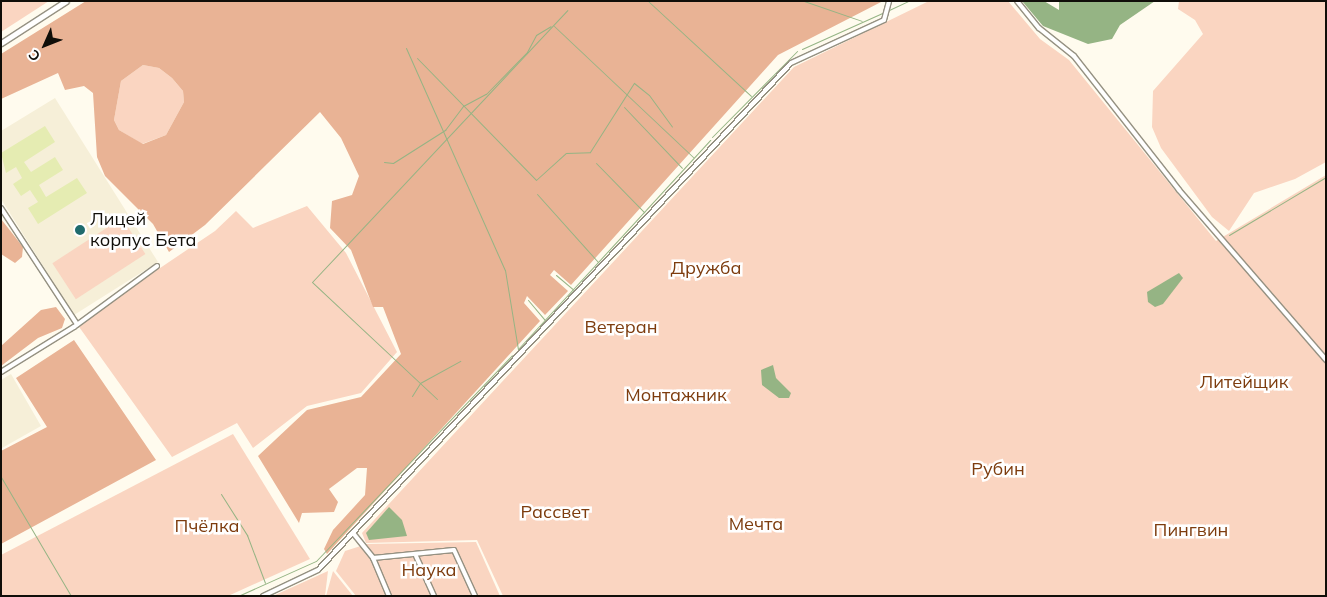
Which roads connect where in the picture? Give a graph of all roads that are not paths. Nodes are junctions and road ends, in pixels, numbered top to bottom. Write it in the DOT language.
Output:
graph roads {
  1 [pos="66,1"];
  2 [pos="889,1"];
  3 [pos="1017,1"];
  4 [pos="1,43"];
  5 [pos="1,208"];
  6 [pos="157,266"];
  7 [pos="77,324"];
  8 [pos="1326,360"];
  9 [pos="1,372"];
  10 [pos="353,533"];
  11 [pos="416,556"];
  12 [pos="372,558"];
  13 [pos="264,596"];
  14 [pos="389,596"];
  15 [pos="434,596"];
  16 [pos="475,596"];
  1 -- 4 [label="street"];
  2 -- 10 [label="street"];
  3 -- 8 [label="street"];
  5 -- 7 [label="street"];
  6 -- 7 [label="street"];
  7 -- 9 [label="street"];
  10 -- 12 [label="street"];
  10 -- 13 [label="street"];
  11 -- 12 [label="street"];
  11 -- 15 [label="street"];
  11 -- 16 [label="street"];
  12 -- 14 [label="street"];
}
